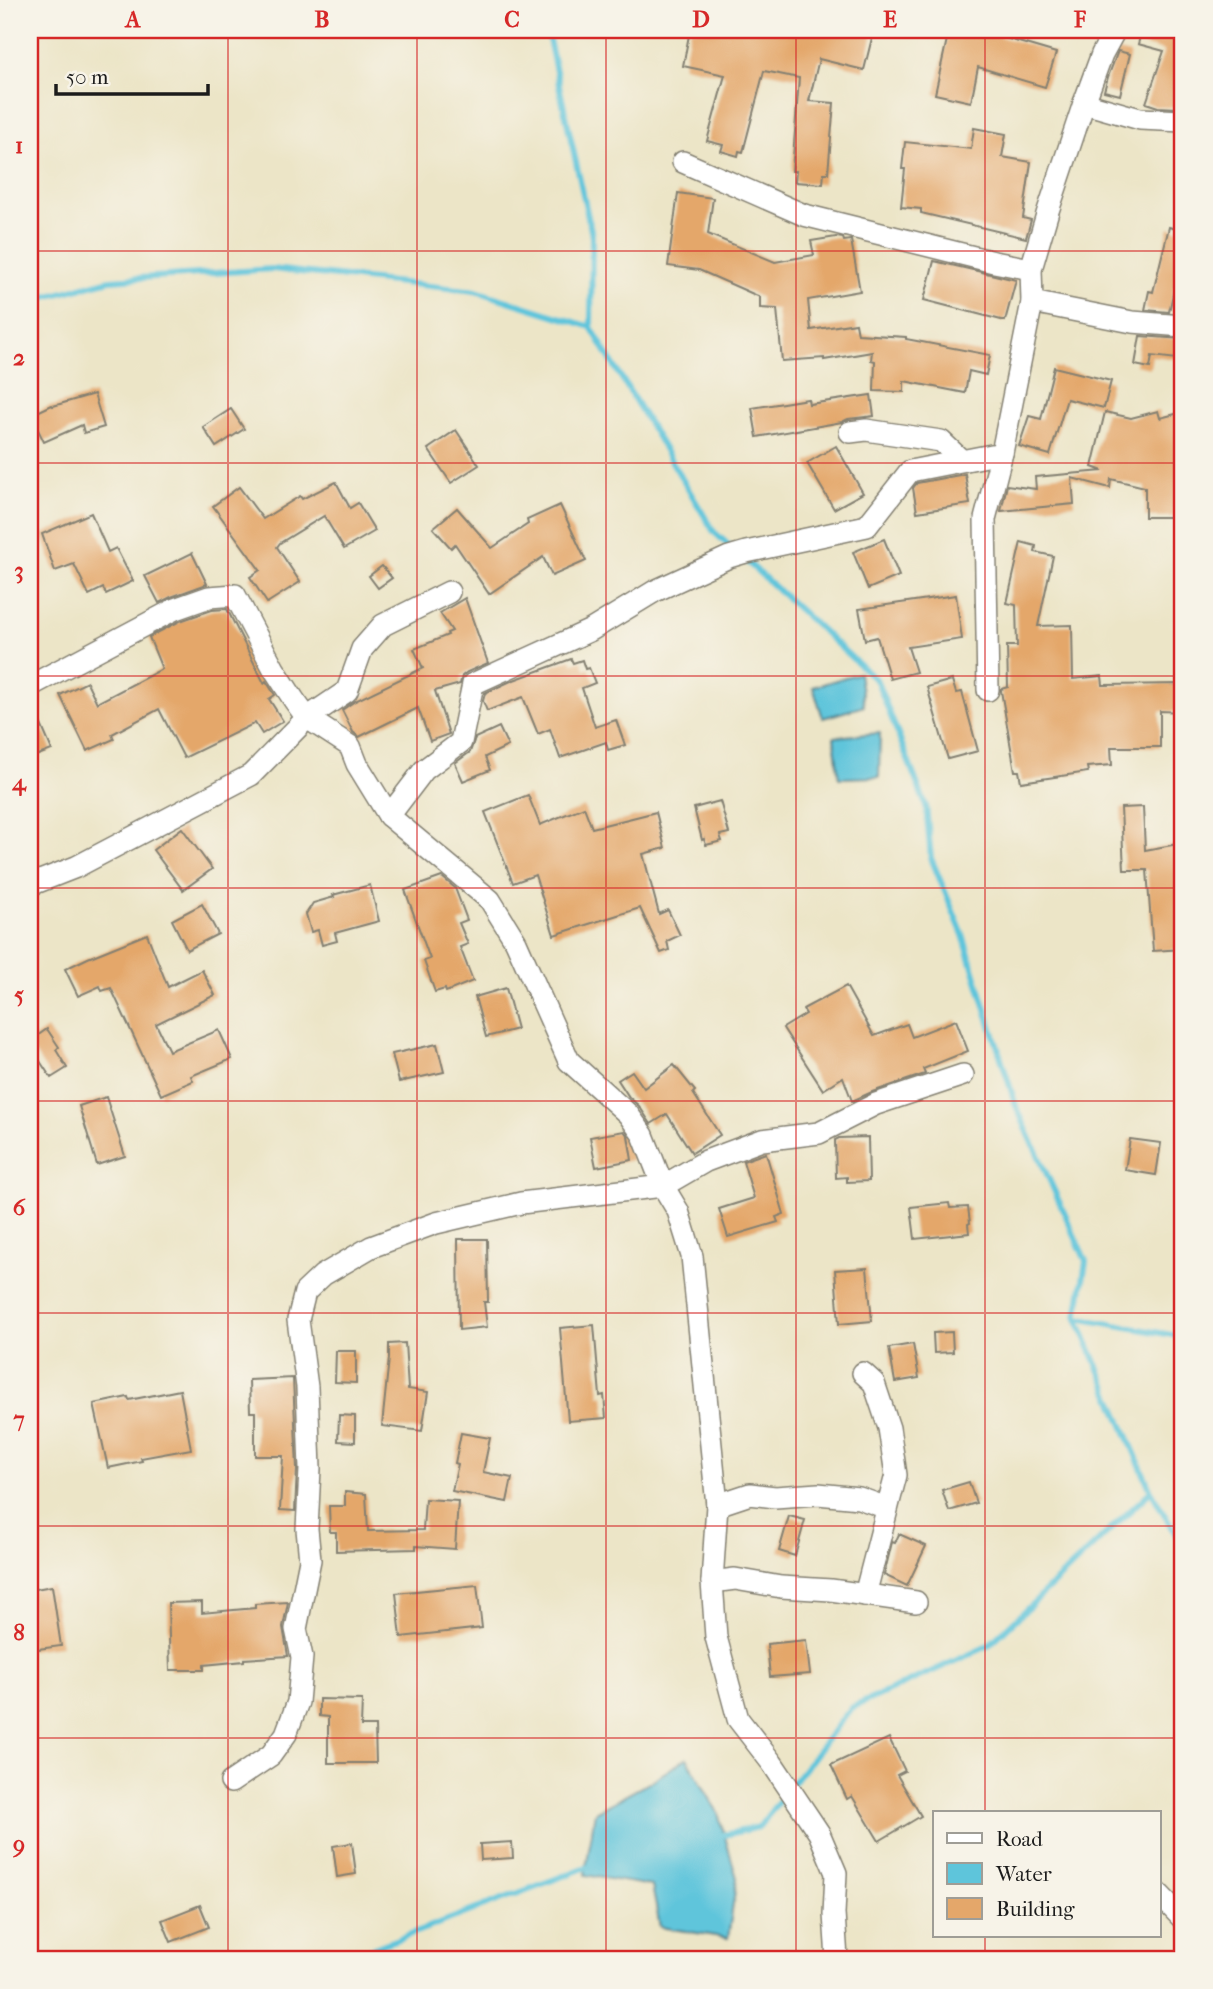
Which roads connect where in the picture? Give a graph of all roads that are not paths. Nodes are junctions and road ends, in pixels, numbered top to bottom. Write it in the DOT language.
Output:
graph roads {
  1 [pos="1115,30"];
  2 [pos="1084,103"];
  3 [pos="1183,121"];
  4 [pos="683,162"];
  5 [pos="1031,269"];
  6 [pos="1032,302"];
  7 [pos="1183,326"];
  8 [pos="850,432"];
  9 [pos="1002,453"];
  10 [pos="961,460"];
  11 [pos="449,592"];
  12 [pos="30,685"];
  13 [pos="988,690"];
  14 [pos="307,718"];
  15 [pos="389,816"];
  16 [pos="30,885"];
  17 [pos="962,1075"];
  18 [pos="663,1185"];
  19 [pos="863,1373"];
  20 [pos="717,1506"];
  21 [pos="887,1508"];
  22 [pos="712,1583"];
  23 [pos="865,1595"];
  24 [pos="916,1602"];
  25 [pos="230,1782"];
  26 [pos="1160,1896"];
  27 [pos="1183,1919"];
  28 [pos="836,1959"];
  1 -- 2 [label="street"];
  2 -- 3 [label="street"];
  2 -- 5 [label="street"];
  4 -- 5 [label="street"];
  5 -- 6 [label="street"];
  6 -- 7 [label="street"];
  6 -- 9 [label="street"];
  8 -- 10 [label="street"];
  9 -- 10 [label="street"];
  9 -- 13 [label="street"];
  10 -- 15 [label="street"];
  11 -- 14 [label="street"];
  12 -- 14 [label="street"];
  14 -- 15 [label="street"];
  14 -- 16 [label="street"];
  15 -- 18 [label="street"];
  17 -- 18 [label="street"];
  18 -- 20 [label="street"];
  18 -- 25 [label="street"];
  19 -- 21 [label="street"];
  20 -- 21 [label="street"];
  20 -- 22 [label="street"];
  21 -- 23 [label="street"];
  22 -- 23 [label="street"];
  22 -- 28 [label="street"];
  23 -- 24 [label="street"];
  26 -- 27 [label="street"];
}
